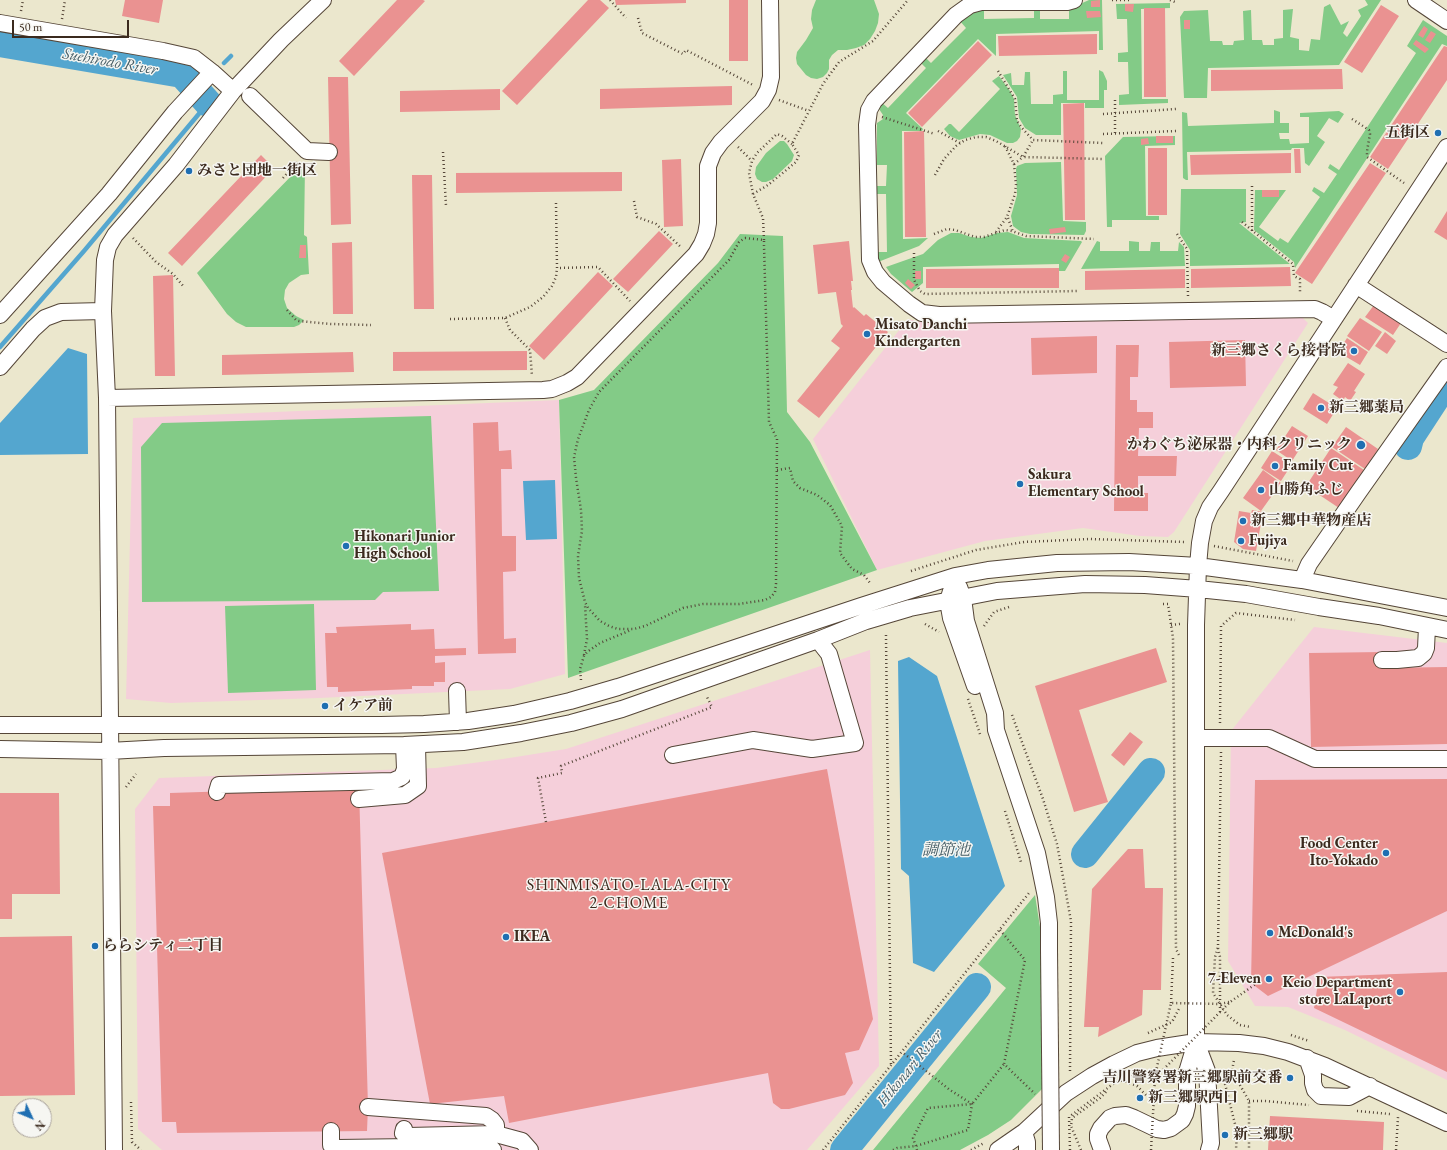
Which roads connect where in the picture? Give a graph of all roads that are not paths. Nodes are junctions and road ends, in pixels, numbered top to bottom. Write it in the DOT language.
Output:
graph roads {
  1 [pos="323,0"];
  2 [pos="770,0"];
  3 [pos="1074,0"];
  4 [pos="1416,0"];
  5 [pos="1447,21"];
  6 [pos="0,23"];
  7 [pos="212,72"];
  8 [pos="233,91"];
  9 [pos="250,96"];
  10 [pos="1447,147"];
  11 [pos="329,152"];
  12 [pos="1356,285"];
  13 [pos="103,311"];
  14 [pos="0,315"];
  15 [pos="1334,319"];
  16 [pos="1447,344"];
  17 [pos="0,367"];
  18 [pos="1447,367"];
  19 [pos="107,398"];
  20 [pos="1198,566"];
  21 [pos="955,576"];
  22 [pos="1302,580"];
  23 [pos="1198,589"];
  24 [pos="956,599"];
  25 [pos="1447,608"];
  26 [pos="1427,627"];
  27 [pos="1447,630"];
  28 [pos="818,640"];
  29 [pos="1389,662"];
  30 [pos="457,691"];
  31 [pos="458,722"];
  32 [pos="0,725"];
  33 [pos="110,726"];
  34 [pos="1196,738"];
  35 [pos="411,745"];
  36 [pos="0,749"];
  37 [pos="109,751"];
  38 [pos="673,755"];
  39 [pos="1447,759"];
  40 [pos="216,792"];
  41 [pos="359,799"];
  42 [pos="1196,1042"];
  43 [pos="1307,1058"];
  44 [pos="1370,1086"];
  45 [pos="368,1107"];
  46 [pos="1182,1120"];
  47 [pos="1447,1123"];
  48 [pos="404,1129"];
  49 [pos="331,1131"];
  50 [pos="1024,1132"];
  51 [pos="496,1134"];
  52 [pos="1210,1134"];
  53 [pos="114,1150"];
  54 [pos="493,1150"];
  55 [pos="530,1150"];
  56 [pos="998,1150"];
  57 [pos="1027,1150"];
  58 [pos="1051,1150"];
  59 [pos="1102,1150"];
  60 [pos="1209,1150"];
  1 -- 8 [label="street"];
  2 -- 19 [label="street"];
  3 -- 15 [label="street"];
  4 -- 5 [label="street"];
  6 -- 7 [label="street"];
  7 -- 8 [label="street"];
  7 -- 14 [label="street"];
  8 -- 13 [label="street"];
  9 -- 11 [label="street"];
  10 -- 12 [label="street"];
  12 -- 15 [label="street"];
  12 -- 16 [label="street"];
  13 -- 17 [label="street"];
  13 -- 19 [label="street"];
  15 -- 20 [label="street"];
  18 -- 22 [label="street"];
  19 -- 33 [label="street"];
  20 -- 21 [label="street"];
  20 -- 22 [label="street"];
  20 -- 23 [label="street"];
  21 -- 24 [label="street"];
  21 -- 31 [label="street"];
  22 -- 25 [label="street"];
  23 -- 24 [label="street"];
  23 -- 26 [label="street"];
  23 -- 34 [label="street"];
  24 -- 28 [label="street"];
  24 -- 58 [label="street, bridge"];
  26 -- 27 [label="street"];
  26 -- 29 [label="street"];
  28 -- 35 [label="street"];
  28 -- 38 [label="street"];
  30 -- 31 [label="street"];
  31 -- 33 [label="street"];
  32 -- 33 [label="street"];
  33 -- 37 [label="street"];
  34 -- 39 [label="street"];
  34 -- 42 [label="street"];
  35 -- 37 [label="street"];
  35 -- 40 [label="street"];
  35 -- 41 [label="street"];
  36 -- 37 [label="street"];
  37 -- 53 [label="street"];
  42 -- 43 [label="street"];
  42 -- 46 [label="street"];
  42 -- 50 [label="street"];
  42 -- 52 [label="street"];
  43 -- 44 [label="street"];
  43 -- 44 [label="street"];
  44 -- 47 [label="street"];
  45 -- 51 [label="street"];
  46 -- 52 [label="street"];
  46 -- 59 [label="street"];
  48 -- 51 [label="street"];
  49 -- 54 [label="street"];
  50 -- 56 [label="street"];
  50 -- 57 [label="street"];
  51 -- 55 [label="street"];
  52 -- 60 [label="street"];
}
